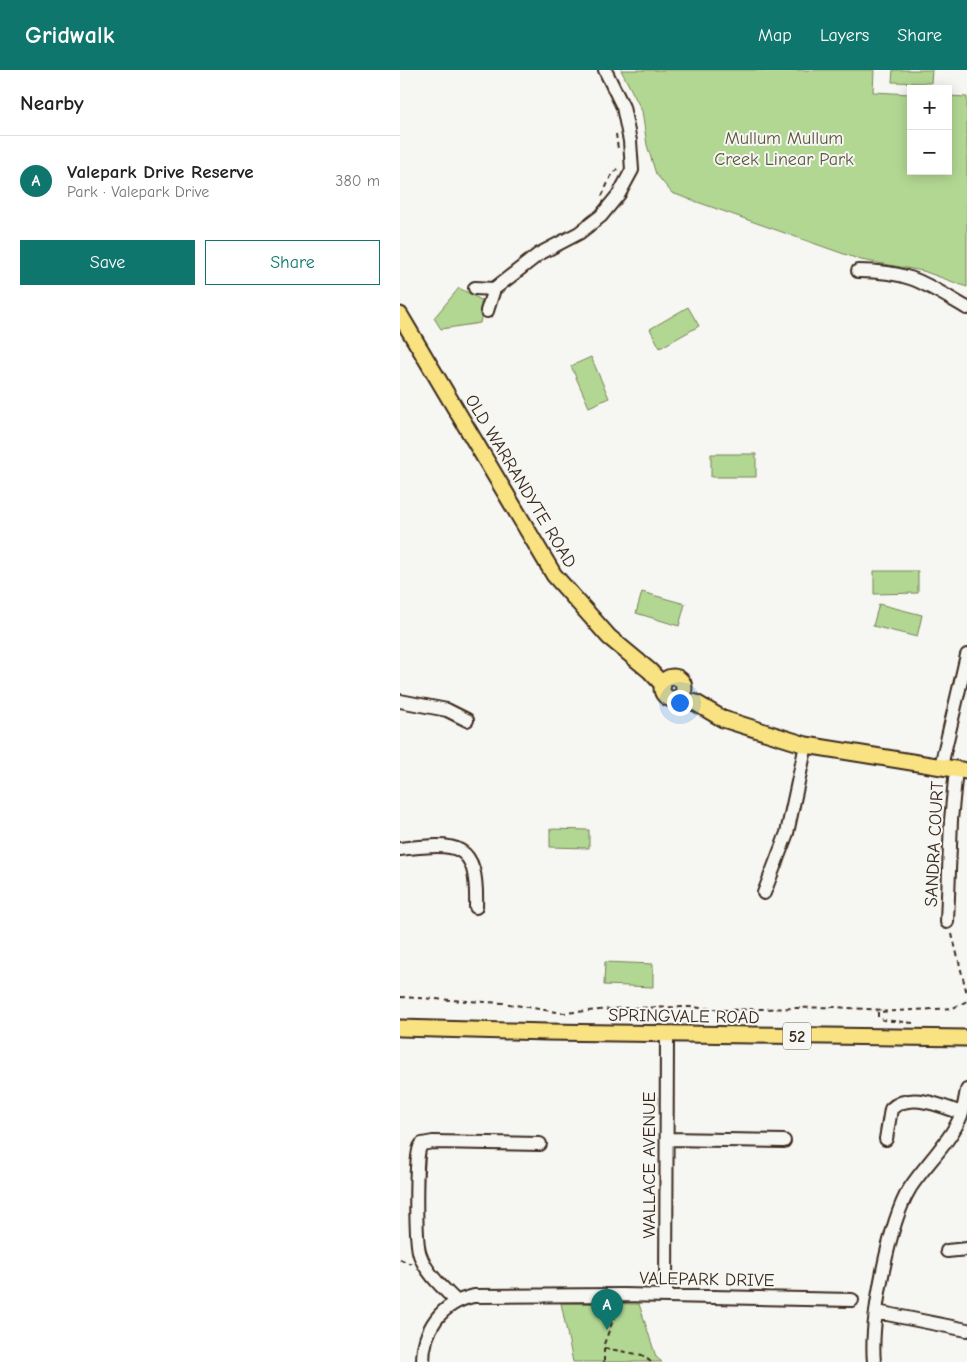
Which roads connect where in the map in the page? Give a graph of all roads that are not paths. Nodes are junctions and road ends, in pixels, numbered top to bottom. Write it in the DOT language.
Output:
graph roads {
  1 [pos="605,70"];
  2 [pos="858,272"];
  3 [pos="475,288"];
  4 [pos="494,289"];
  5 [pos="967,308"];
  6 [pos="487,311"];
  7 [pos="400,315"];
  8 [pos="967,655"];
  9 [pos="400,701"];
  10 [pos="467,720"];
  11 [pos="806,745"];
  12 [pos="954,769"];
  13 [pos="400,849"];
  14 [pos="764,892"];
  15 [pos="476,908"];
  16 [pos="947,922"];
  17 [pos="400,1028"];
  18 [pos="668,1034"];
  19 [pos="967,1038"];
  20 [pos="967,1090"];
  21 [pos="963,1120"];
  22 [pos="667,1139"];
  23 [pos="886,1139"];
  24 [pos="784,1141"];
  25 [pos="540,1144"];
  26 [pos="967,1249"];
  27 [pos="947,1251"];
  28 [pos="666,1296"];
  29 [pos="852,1300"];
  30 [pos="456,1301"];
  31 [pos="877,1312"];
  32 [pos="967,1330"];
  33 [pos="423,1362"];
  34 [pos="874,1362"];
  1 -- 4 [label="street"];
  2 -- 5 [label="street"];
  3 -- 4 [label="street"];
  4 -- 6 [label="street"];
  7 -- 11 [label="main road, OLD WARRANDYTE ROAD"];
  8 -- 12 [label="street, SANDRA COURT"];
  9 -- 10 [label="street"];
  11 -- 12 [label="main road, OLD WARRANDYTE ROAD"];
  11 -- 14 [label="street"];
  12 -- 16 [label="street, SANDRA COURT"];
  13 -- 15 [label="street"];
  17 -- 18 [label="main road, SPRINGVALE ROAD / 52"];
  18 -- 19 [label="main road, SPRINGVALE ROAD / 52"];
  18 -- 22 [label="street, WALLACE AVENUE"];
  20 -- 21 [label="street"];
  21 -- 23 [label="street"];
  21 -- 31 [label="street"];
  22 -- 24 [label="street"];
  22 -- 28 [label="street, WALLACE AVENUE"];
  25 -- 30 [label="street"];
  26 -- 27 [label="street"];
  28 -- 29 [label="street, VALEPARK DRIVE"];
  28 -- 30 [label="street, VALEPARK DRIVE"];
  30 -- 33 [label="street, VALEPARK DRIVE"];
  31 -- 32 [label="street"];
  31 -- 34 [label="street"];
}
